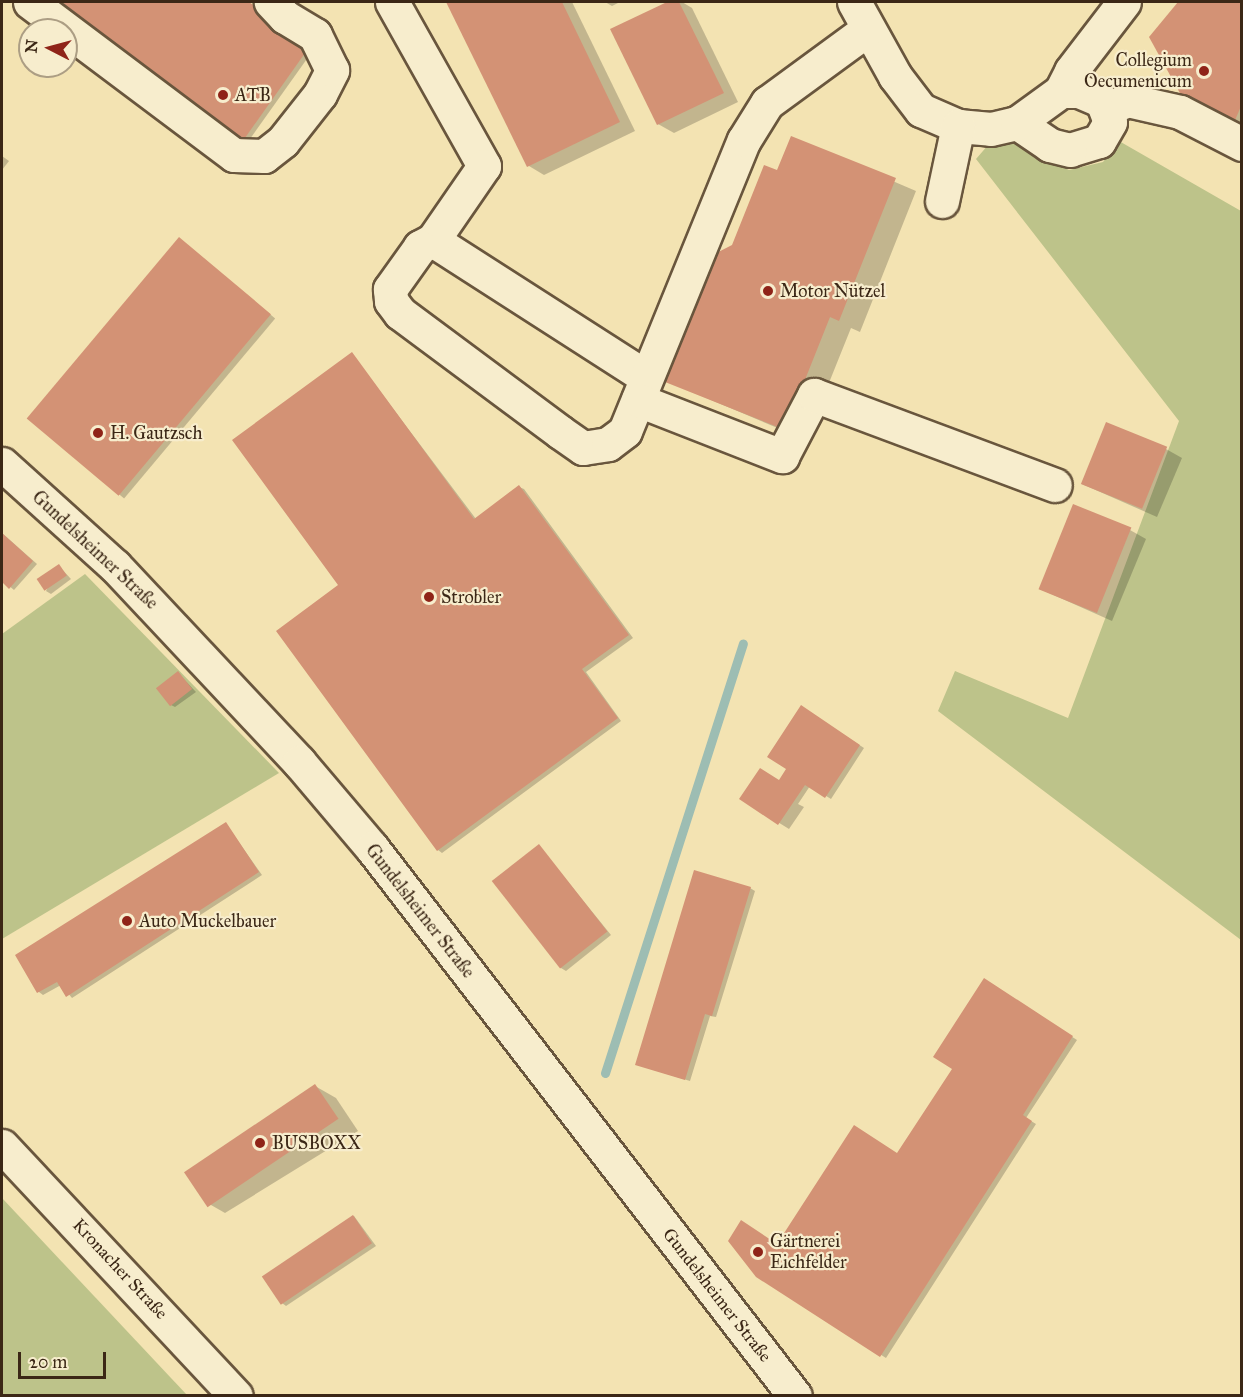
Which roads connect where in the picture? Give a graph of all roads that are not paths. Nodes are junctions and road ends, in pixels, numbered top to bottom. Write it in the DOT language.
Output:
graph roads {
  1 [pos="30,2"];
  2 [pos="271,2"];
  3 [pos="392,2"];
  4 [pos="1124,2"];
  5 [pos="861,15"];
  6 [pos="1061,91"];
  7 [pos="1107,110"];
  8 [pos="1017,123"];
  9 [pos="958,126"];
  10 [pos="1242,144"];
  11 [pos="942,201"];
  12 [pos="433,240"];
  13 [pos="642,389"];
  14 [pos="2,464"];
  15 [pos="1055,485"];
  16 [pos="2,1146"];
  17 [pos="236,1395"];
  18 [pos="795,1395"];
  1 -- 2 [label="street"];
  3 -- 12 [label="street"];
  4 -- 6 [label="street"];
  5 -- 9 [label="street"];
  5 -- 13 [label="street"];
  6 -- 7 [label="street"];
  6 -- 8 [label="street"];
  7 -- 8 [label="street"];
  7 -- 10 [label="street"];
  8 -- 9 [label="street"];
  9 -- 11 [label="street"];
  12 -- 13 [label="street"];
  12 -- 13 [label="street"];
  13 -- 15 [label="street"];
  14 -- 18 [label="street, Gundelsheimer Straße"];
  16 -- 17 [label="street, Kronacher Straße"];
}
